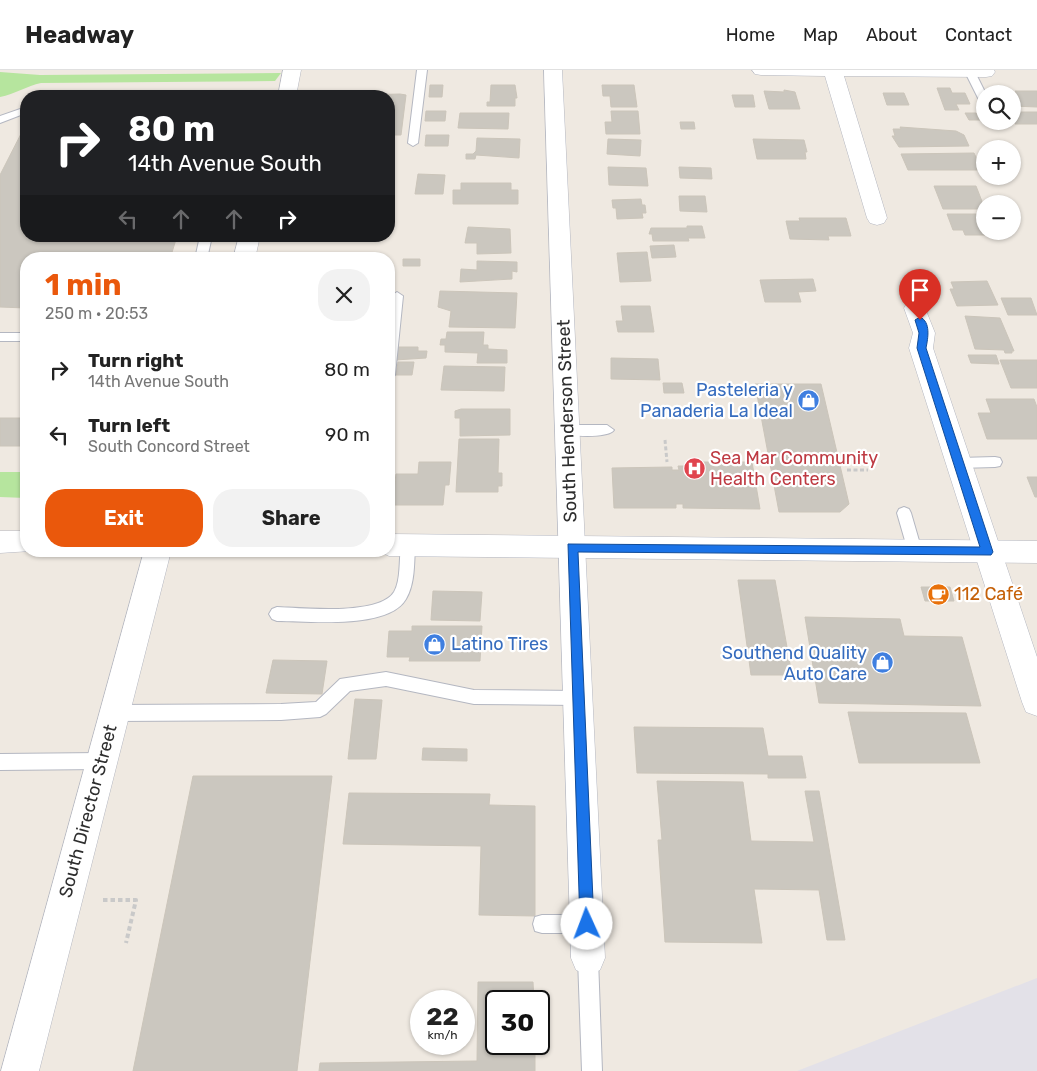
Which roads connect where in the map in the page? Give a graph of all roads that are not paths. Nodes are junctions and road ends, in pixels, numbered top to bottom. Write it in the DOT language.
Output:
graph roads {
  1 [pos="292,70"];
  2 [pos="422,70"];
  3 [pos="553,70"];
  4 [pos="761,70"];
  5 [pos="833,71"];
  6 [pos="978,72"];
  7 [pos="981,85"];
  8 [pos="288,90"];
  9 [pos="20,112"];
  10 [pos="0,120"];
  11 [pos="414,142"];
  12 [pos="877,218"];
  13 [pos="397,296"];
  14 [pos="915,308"];
  15 [pos="395,316"];
  16 [pos="0,337"];
  17 [pos="20,337"];
  18 [pos="568,430"];
  19 [pos="607,430"];
  20 [pos="959,462"];
  21 [pos="995,462"];
  22 [pos="904,513"];
  23 [pos="0,542"];
  24 [pos="20,542"];
  25 [pos="398,546"];
  26 [pos="572,547"];
  27 [pos="915,551"];
  28 [pos="988,552"];
  29 [pos="1037,552"];
  30 [pos="156,557"];
  31 [pos="277,614"];
  32 [pos="578,698"];
  33 [pos="1037,702"];
  34 [pos="114,713"];
  35 [pos="101,761"];
  36 [pos="0,762"];
  37 [pos="542,924"];
  38 [pos="587,924"];
  39 [pos="588,958"];
  40 [pos="20,1071"];
  41 [pos="592,1071"];
  1 -- 8 [label="street"];
  2 -- 11 [label="lane"];
  3 -- 18 [label="street, South Henderson Street"];
  4 -- 5 [label="street"];
  5 -- 6 [label="street"];
  5 -- 12 [label="street"];
  6 -- 7 [label="lane"];
  9 -- 10 [label="lane"];
  13 -- 15 [label="lane"];
  14 -- 20 [label="street"];
  16 -- 17 [label="lane"];
  18 -- 19 [label="lane"];
  18 -- 26 [label="street, South Henderson Street"];
  20 -- 21 [label="lane"];
  20 -- 28 [label="street"];
  22 -- 27 [label="lane"];
  23 -- 24 [label="street"];
  25 -- 26 [label="street"];
  25 -- 31 [label="lane"];
  26 -- 27 [label="street"];
  26 -- 32 [label="street, South Henderson Street"];
  27 -- 28 [label="street"];
  28 -- 29 [label="street"];
  28 -- 33 [label="street"];
  30 -- 34 [label="street, South Director Street"];
  32 -- 34 [label="lane"];
  32 -- 38 [label="street, South Henderson Street"];
  34 -- 35 [label="street, South Director Street"];
  35 -- 36 [label="lane"];
  35 -- 40 [label="street, South Director Street"];
  37 -- 38 [label="lane"];
  38 -- 39 [label="street, South Henderson Street"];
  39 -- 41 [label="lane, South Henderson Street"];
}
